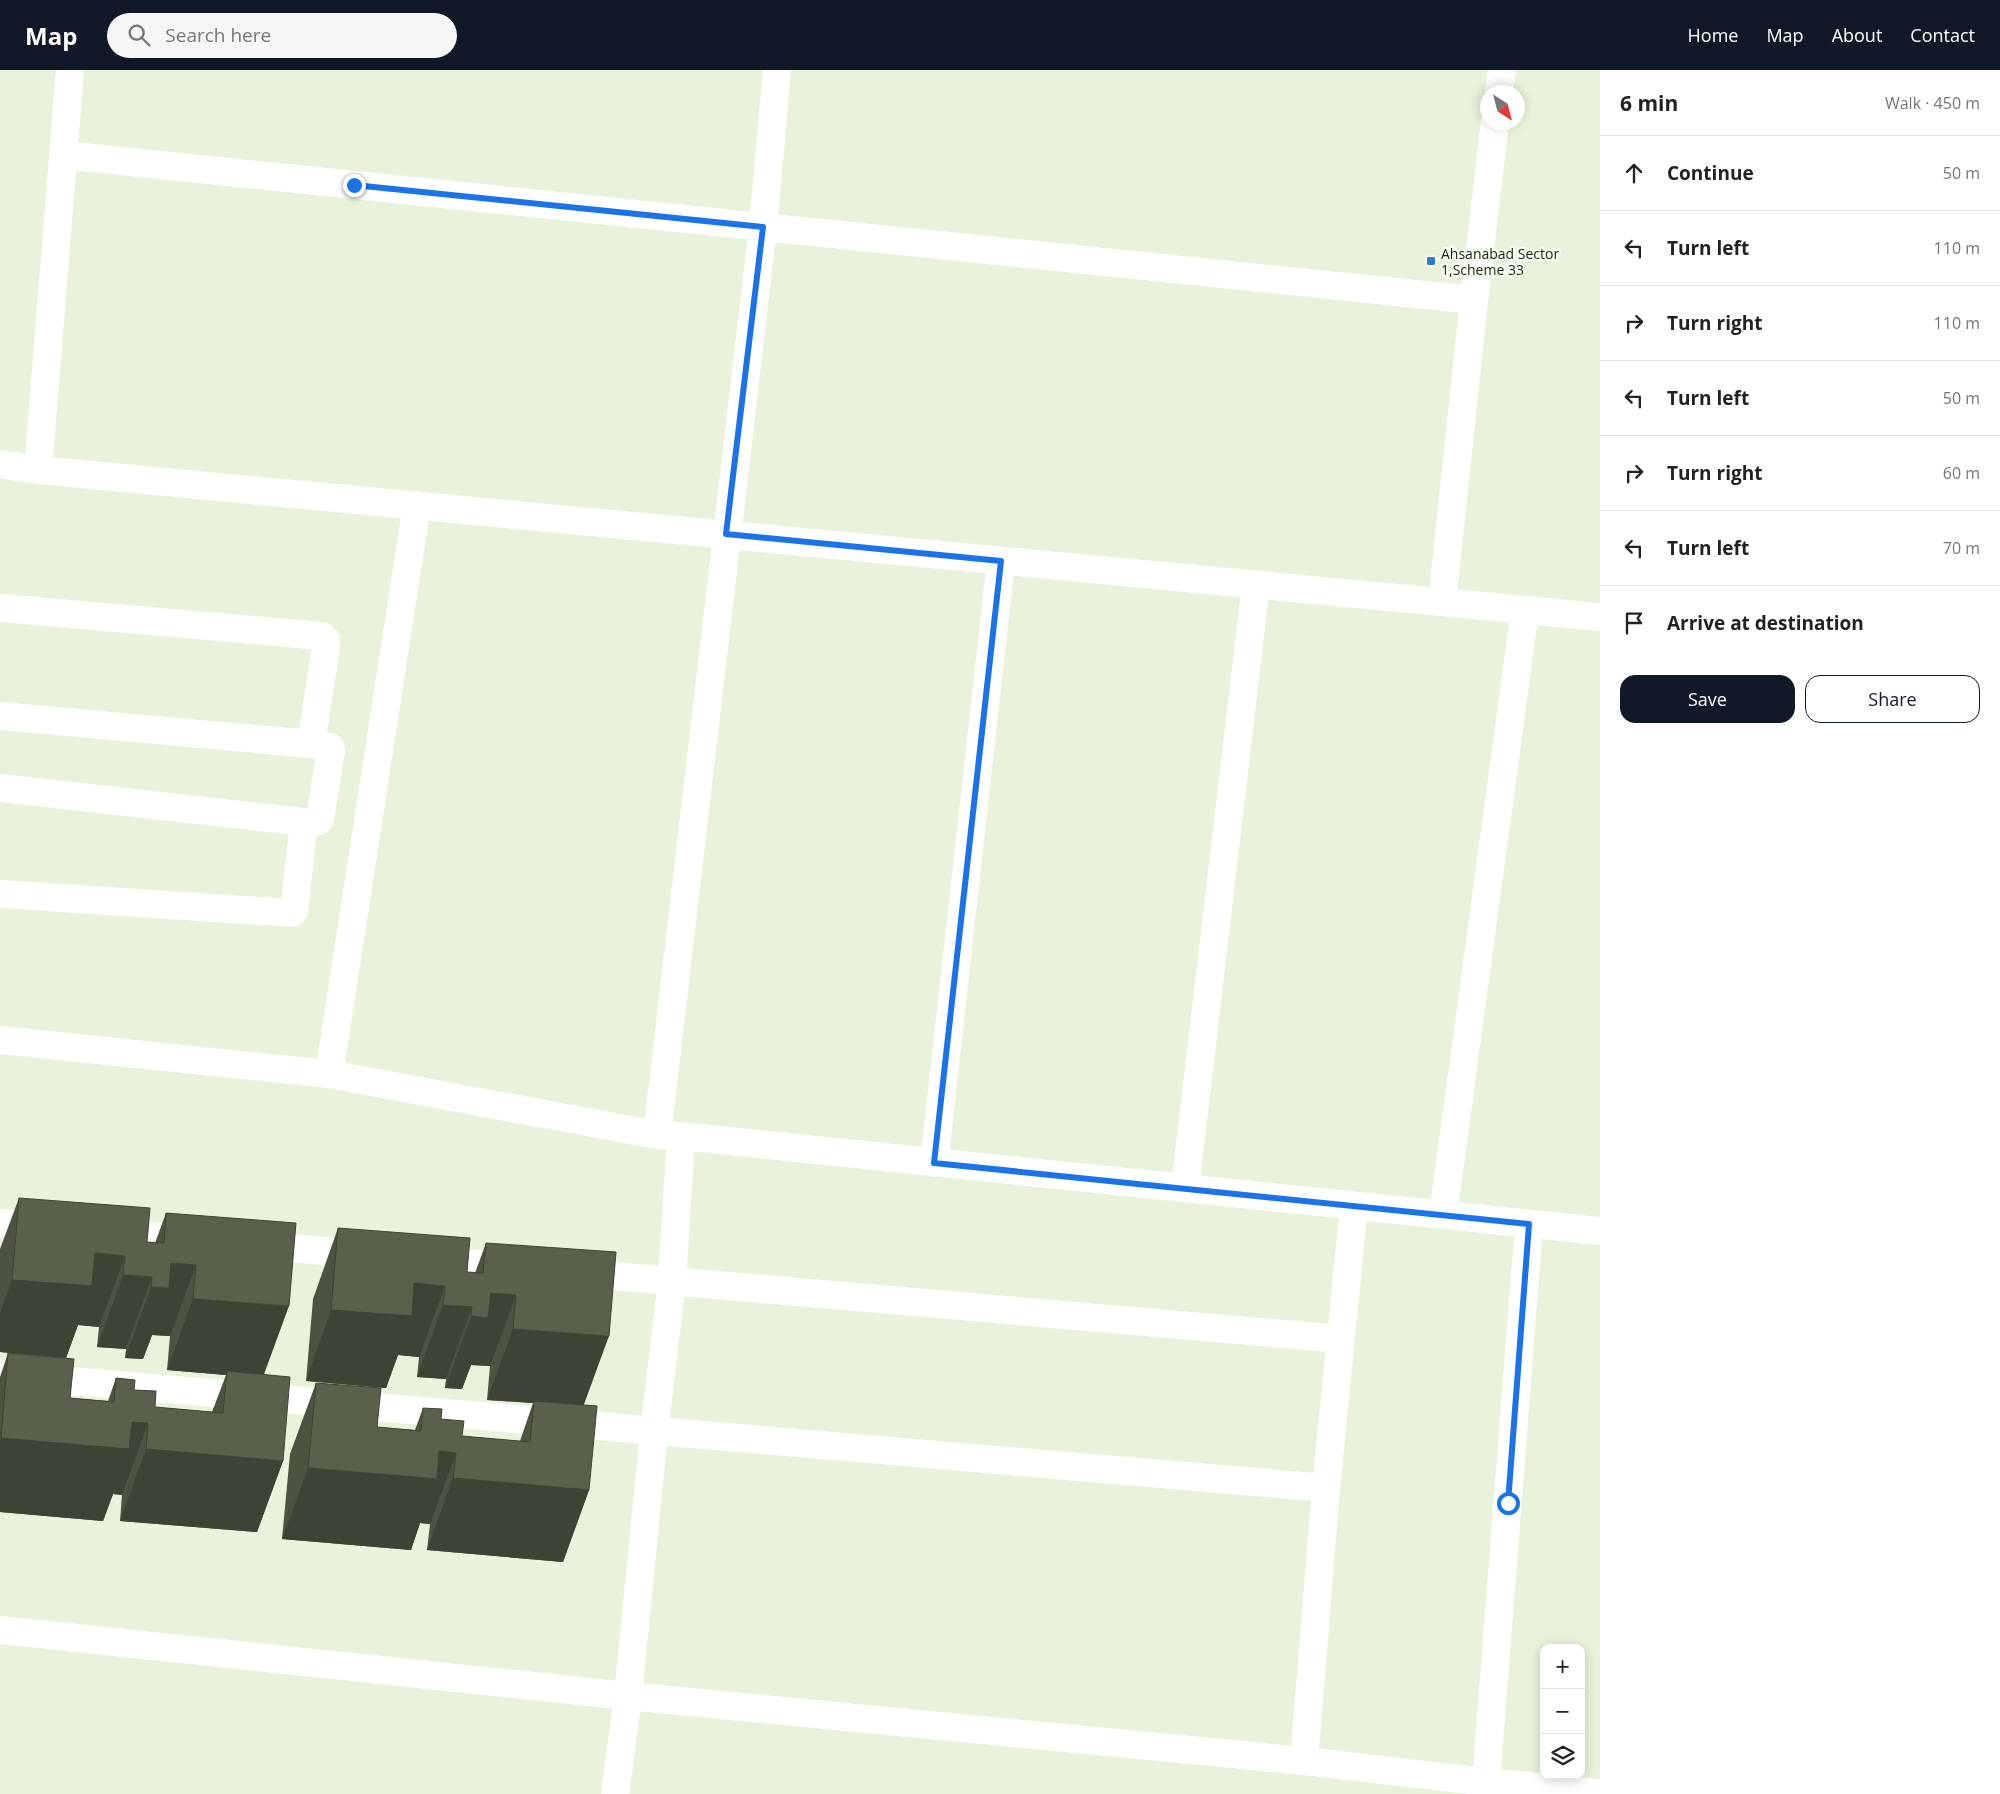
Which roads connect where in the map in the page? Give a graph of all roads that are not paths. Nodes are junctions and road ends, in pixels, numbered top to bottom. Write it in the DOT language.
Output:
graph roads {
  1 [pos="70,70"];
  2 [pos="777,70"];
  3 [pos="1502,70"];
  4 [pos="1500,85"];
  5 [pos="1494,130"];
  6 [pos="63,155"];
  7 [pos="763,227"];
  8 [pos="1474,300"];
  9 [pos="0,464"];
  10 [pos="38,470"];
  11 [pos="417,505"];
  12 [pos="726,534"];
  13 [pos="1001,561"];
  14 [pos="1256,584"];
  15 [pos="1442,602"];
  16 [pos="0,608"];
  17 [pos="1525,610"];
  18 [pos="1600,617"];
  19 [pos="0,716"];
  20 [pos="311,744"];
  21 [pos="0,788"];
  22 [pos="304,822"];
  23 [pos="0,894"];
  24 [pos="0,1040"];
  25 [pos="329,1074"];
  26 [pos="669,1136"];
  27 [pos="934,1163"];
  28 [pos="1185,1188"];
  29 [pos="1354,1206"];
  30 [pos="1443,1215"];
  31 [pos="0,1223"];
  32 [pos="1529,1224"];
  33 [pos="1600,1231"];
  34 [pos="672,1281"];
  35 [pos="1341,1339"];
  36 [pos="0,1375"];
  37 [pos="654,1432"];
  38 [pos="1326,1488"];
  39 [pos="0,1630"];
  40 [pos="628,1696"];
  41 [pos="1304,1761"];
  42 [pos="1486,1782"];
  43 [pos="1600,1793"];
  44 [pos="615,1794"];
  1 -- 6 [label="street"];
  2 -- 7 [label="street"];
  3 -- 4 [label="street"];
  5 -- 8 [label="street"];
  6 -- 7 [label="street"];
  6 -- 10 [label="street"];
  7 -- 8 [label="street"];
  7 -- 12 [label="street"];
  8 -- 15 [label="street"];
  9 -- 10 [label="street"];
  10 -- 11 [label="street"];
  11 -- 12 [label="street"];
  11 -- 25 [label="street"];
  12 -- 13 [label="street"];
  12 -- 26 [label="street"];
  13 -- 14 [label="street"];
  13 -- 27 [label="street"];
  14 -- 15 [label="street"];
  14 -- 28 [label="street"];
  15 -- 17 [label="street"];
  16 -- 20 [label="street"];
  17 -- 18 [label="street"];
  17 -- 30 [label="street"];
  19 -- 20 [label="street"];
  20 -- 22 [label="street"];
  21 -- 22 [label="street"];
  22 -- 23 [label="street"];
  24 -- 25 [label="street"];
  25 -- 26 [label="street"];
  26 -- 27 [label="street"];
  26 -- 34 [label="street"];
  27 -- 28 [label="street"];
  28 -- 29 [label="street"];
  29 -- 30 [label="street"];
  29 -- 35 [label="street"];
  30 -- 32 [label="street"];
  31 -- 34 [label="street"];
  32 -- 33 [label="street"];
  32 -- 42 [label="street"];
  34 -- 35 [label="street"];
  34 -- 37 [label="street"];
  35 -- 38 [label="street"];
  36 -- 37 [label="street"];
  37 -- 38 [label="street"];
  37 -- 40 [label="street"];
  38 -- 41 [label="street"];
  39 -- 40 [label="street"];
  40 -- 41 [label="street"];
  40 -- 44 [label="street"];
  41 -- 42 [label="street"];
  42 -- 43 [label="street"];
}
